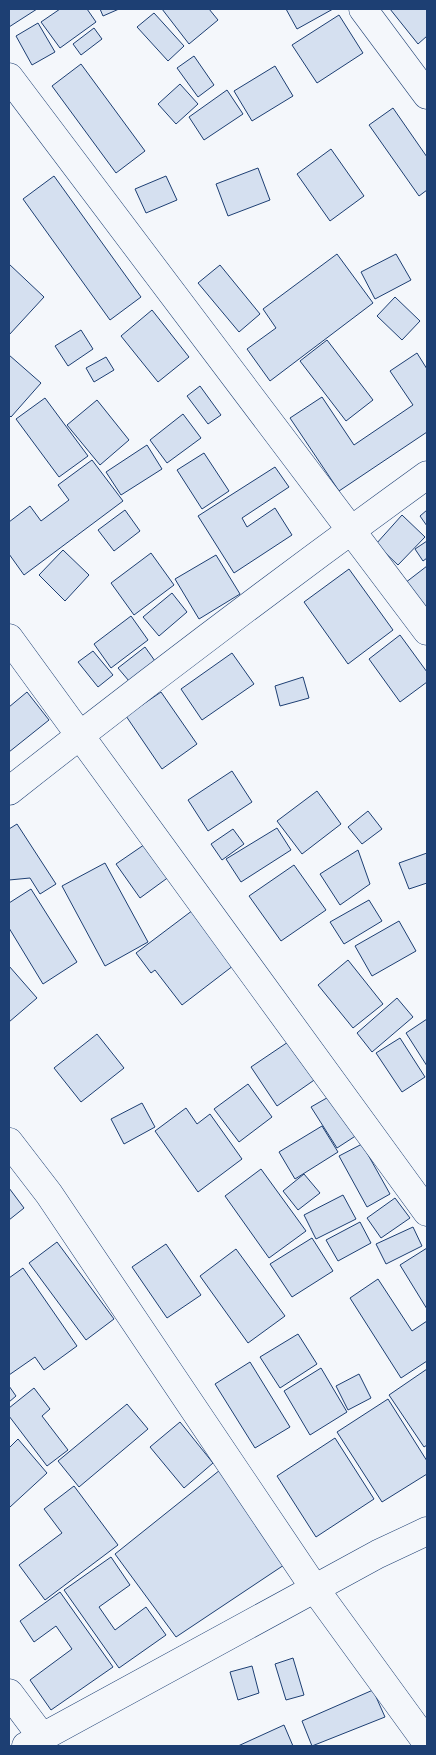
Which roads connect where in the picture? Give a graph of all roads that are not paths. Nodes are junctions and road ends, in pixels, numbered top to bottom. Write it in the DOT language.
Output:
graph roads {
  1 [pos="363,9"];
  2 [pos="9,77"];
  3 [pos="427,95"];
  4 [pos="427,475"];
  5 [pos="350,530"];
  6 [pos="427,631"];
  7 [pos="9,638"];
  8 [pos="80,735"];
  9 [pos="9,792"];
  10 [pos="9,1142"];
  11 [pos="427,1212"];
  12 [pos="427,1531"];
  13 [pos="315,1588"];
  14 [pos="9,1693"];
  15 [pos="34,1742"];
  16 [pos="427,1743"];
  1 -- 3 [label="street"];
  2 -- 5 [label="street"];
  4 -- 5 [label="street"];
  5 -- 6 [label="street"];
  5 -- 8 [label="street"];
  7 -- 8 [label="street"];
  8 -- 9 [label="street"];
  8 -- 11 [label="street"];
  10 -- 13 [label="street"];
  12 -- 13 [label="street"];
  13 -- 15 [label="street"];
  13 -- 16 [label="street"];
  14 -- 15 [label="street"];
}
